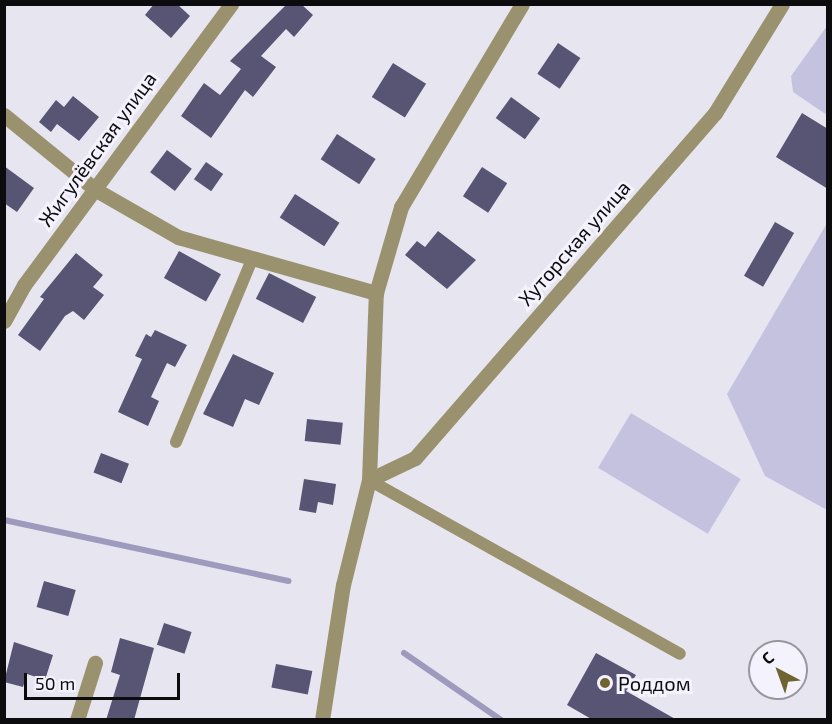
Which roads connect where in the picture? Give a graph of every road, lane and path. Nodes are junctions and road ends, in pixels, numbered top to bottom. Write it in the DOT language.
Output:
graph roads {
  1 [pos="231,4"];
  2 [pos="522,4"];
  3 [pos="782,4"];
  4 [pos="4,115"];
  5 [pos="96,190"];
  6 [pos="252,259"];
  7 [pos="376,294"];
  8 [pos="4,321"];
  9 [pos="176,442"];
  10 [pos="369,480"];
  11 [pos="680,654"];
  12 [pos="95,663"];
  13 [pos="77,720"];
  14 [pos="322,720"];
  1 -- 5 [label="street, Жигулёвская улица"];
  2 -- 7 [label="street"];
  3 -- 10 [label="street, Хуторская улица"];
  4 -- 5 [label="street"];
  5 -- 6 [label="street"];
  5 -- 8 [label="street, Жигулёвская улица"];
  6 -- 7 [label="street"];
  6 -- 9 [label="lane"];
  7 -- 10 [label="street"];
  10 -- 11 [label="lane"];
  10 -- 14 [label="street"];
  12 -- 13 [label="street"];
}
